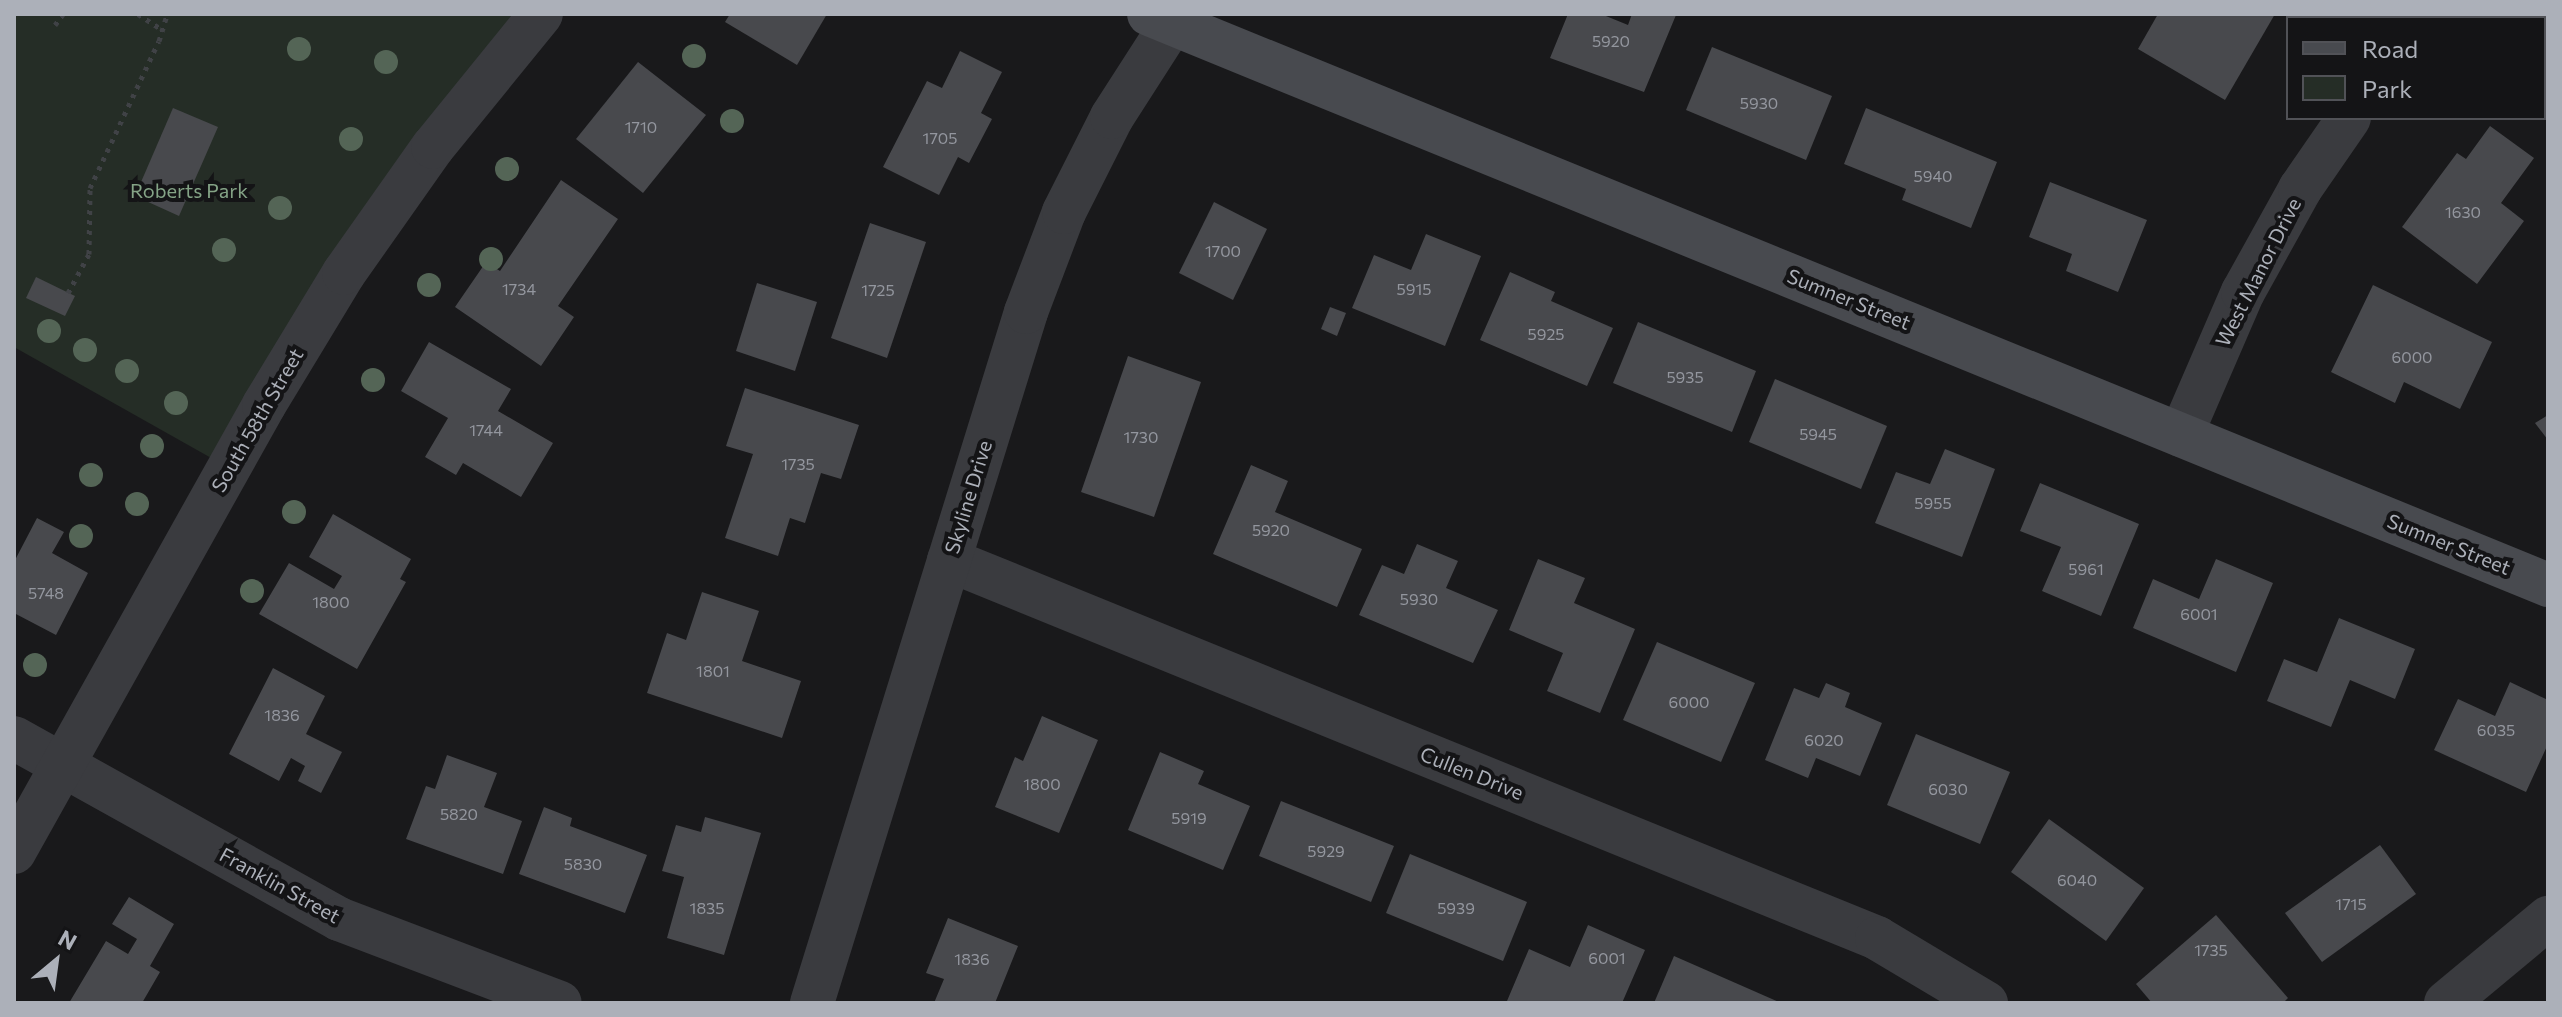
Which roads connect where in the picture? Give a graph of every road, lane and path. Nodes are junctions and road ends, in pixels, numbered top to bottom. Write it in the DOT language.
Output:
graph roads {
  1 [pos="63,14"];
  2 [pos="138,14"];
  3 [pos="167,14"];
  4 [pos="541,14"];
  5 [pos="1166,17"];
  6 [pos="55,25"];
  7 [pos="163,30"];
  8 [pos="2348,120"];
  9 [pos="68,293"];
  10 [pos="2181,435"];
  11 [pos="949,560"];
  12 [pos="2548,585"];
  13 [pos="14,738"];
  14 [pos="63,765"];
  15 [pos="14,852"];
  16 [pos="2548,918"];
  17 [pos="560,1003"];
  18 [pos="812,1003"];
  19 [pos="1986,1003"];
  20 [pos="2446,1003"];
  1 -- 6 [label="path"];
  2 -- 7 [label="path"];
  3 -- 7 [label="path"];
  4 -- 14 [label="street, South 58th Street"];
  5 -- 10 [label="street, Sumner Street"];
  5 -- 11 [label="street, Skyline Drive"];
  7 -- 9 [label="path"];
  8 -- 10 [label="street, West Manor Drive"];
  10 -- 12 [label="street, Sumner Street"];
  11 -- 18 [label="street, Skyline Drive"];
  11 -- 19 [label="street, Cullen Drive"];
  13 -- 14 [label="street, Franklin Street"];
  14 -- 15 [label="street, South 58th Street"];
  14 -- 17 [label="street, Franklin Street"];
  16 -- 20 [label="street"];
}
